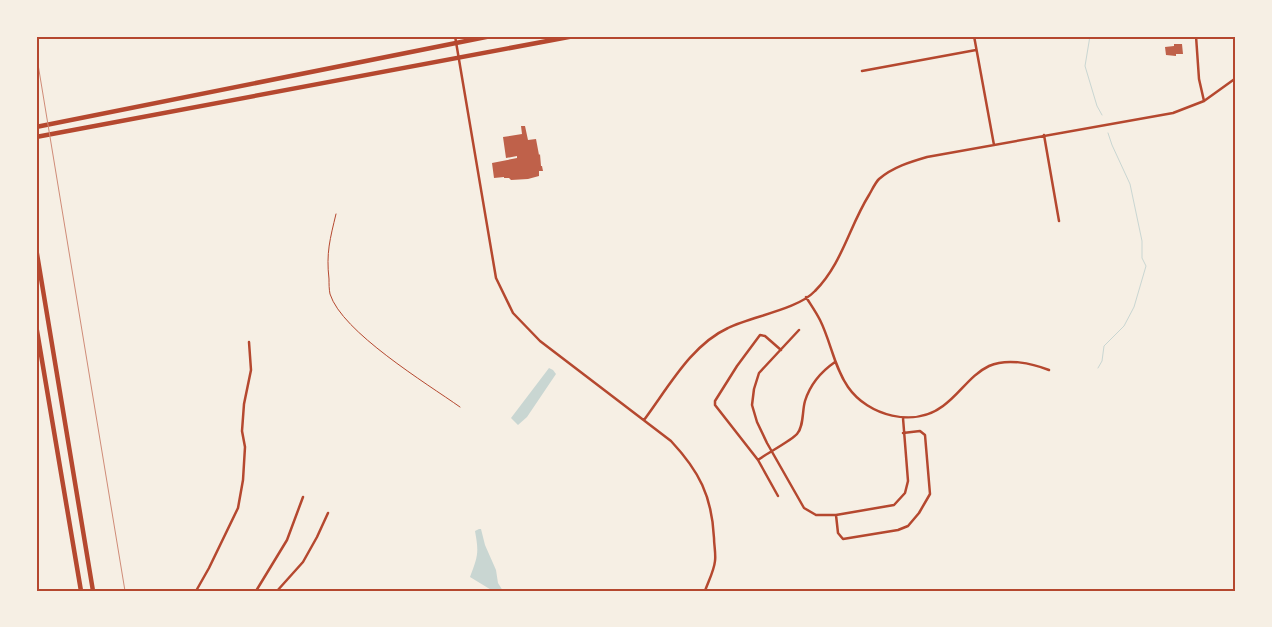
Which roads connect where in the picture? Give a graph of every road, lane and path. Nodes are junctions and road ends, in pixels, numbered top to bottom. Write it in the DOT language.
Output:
graph roads {
  1 [pos="455,36"];
  2 [pos="491,36"];
  3 [pos="574,36"];
  4 [pos="974,36"];
  5 [pos="1196,36"];
  6 [pos="456,43"];
  7 [pos="976,50"];
  8 [pos="458,58"];
  9 [pos="862,71"];
  10 [pos="1236,78"];
  11 [pos="1204,101"];
  12 [pos="36,127"];
  13 [pos="1044,136"];
  14 [pos="36,137"];
  15 [pos="994,145"];
  16 [pos="336,214"];
  17 [pos="1059,221"];
  18 [pos="36,248"];
  19 [pos="37,255"];
  20 [pos="806,297"];
  21 [pos="36,325"];
  22 [pos="798,330"];
  23 [pos="249,342"];
  24 [pos="780,350"];
  25 [pos="835,362"];
  26 [pos="1048,370"];
  27 [pos="460,406"];
  28 [pos="902,418"];
  29 [pos="644,420"];
  30 [pos="903,432"];
  31 [pos="772,451"];
  32 [pos="758,460"];
  33 [pos="778,496"];
  34 [pos="303,497"];
  35 [pos="328,513"];
  36 [pos="836,515"];
  37 [pos="81,591"];
  38 [pos="93,591"];
  39 [pos="196,591"];
  40 [pos="256,591"];
  41 [pos="277,591"];
  42 [pos="705,591"];
  1 -- 6 [label="street"];
  2 -- 6 [label="main road"];
  3 -- 8 [label="main road"];
  4 -- 7 [label="street"];
  5 -- 11 [label="street"];
  6 -- 8 [label="street"];
  6 -- 12 [label="main road"];
  7 -- 9 [label="street"];
  7 -- 15 [label="street"];
  8 -- 14 [label="main road"];
  8 -- 29 [label="street"];
  10 -- 11 [label="street"];
  11 -- 13 [label="street"];
  13 -- 15 [label="street"];
  13 -- 17 [label="street"];
  15 -- 20 [label="street"];
  16 -- 27 [label="lane"];
  18 -- 19 [label="main road"];
  19 -- 38 [label="main road"];
  20 -- 25 [label="street"];
  20 -- 29 [label="street"];
  21 -- 37 [label="main road"];
  22 -- 24 [label="street"];
  23 -- 39 [label="street"];
  24 -- 31 [label="street"];
  24 -- 32 [label="street"];
  25 -- 28 [label="street"];
  25 -- 31 [label="street"];
  26 -- 28 [label="street"];
  28 -- 30 [label="street"];
  29 -- 42 [label="street"];
  30 -- 36 [label="street"];
  30 -- 36 [label="street"];
  31 -- 32 [label="street"];
  31 -- 36 [label="street"];
  32 -- 33 [label="street"];
  34 -- 40 [label="street"];
  35 -- 41 [label="street"];
}
